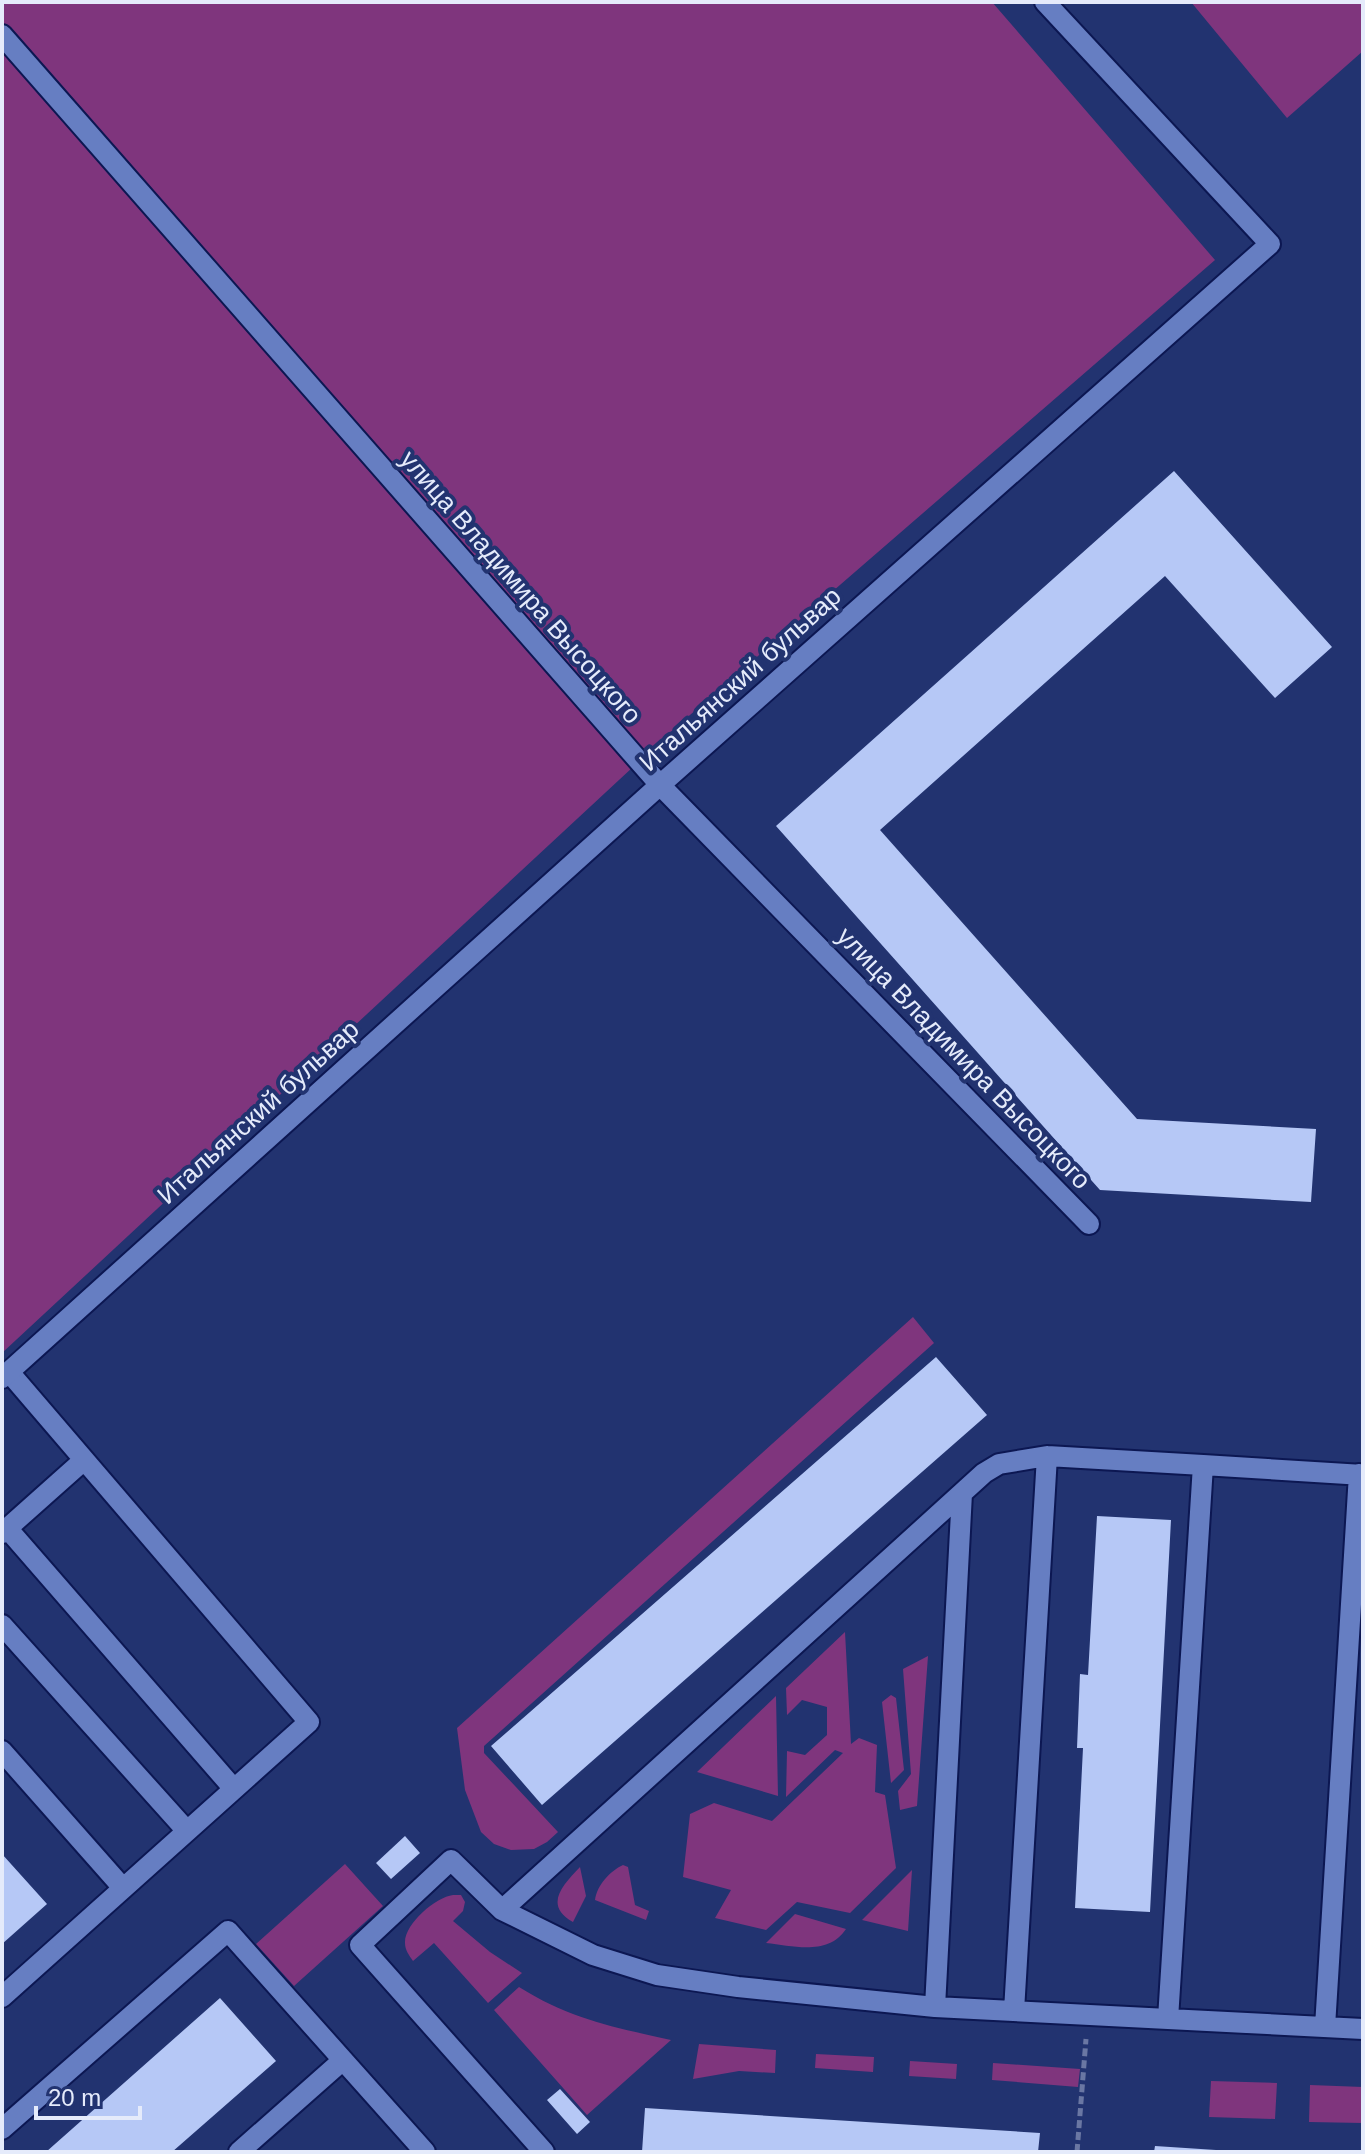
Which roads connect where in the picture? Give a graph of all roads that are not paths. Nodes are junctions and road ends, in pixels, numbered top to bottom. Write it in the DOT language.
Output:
graph roads {
  1 [pos="1045,2"];
  2 [pos="2,35"];
  3 [pos="660,785"];
  4 [pos="1089,1224"];
  5 [pos="5,1375"];
  6 [pos="1047,1456"];
  7 [pos="84,1460"];
  8 [pos="1203,1465"];
  9 [pos="1361,1474"];
  10 [pos="962,1493"];
  11 [pos="4,1530"];
  12 [pos="2,1625"];
  13 [pos="2,1751"];
  14 [pos="234,1789"];
  15 [pos="187,1831"];
  16 [pos="123,1888"];
  17 [pos="502,1910"];
  18 [pos="2,1997"];
  19 [pos="935,2007"];
  20 [pos="1014,2011"];
  21 [pos="1168,2019"];
  22 [pos="1325,2027"];
  23 [pos="1363,2029"];
  24 [pos="343,2060"];
  25 [pos="2,2129"];
  26 [pos="239,2152"];
  27 [pos="425,2152"];
  28 [pos="544,2152"];
  1 -- 3 [label="street, Итальянский бульвар"];
  2 -- 3 [label="street, улица Владимира Высоцкого"];
  3 -- 4 [label="street, улица Владимира Высоцкого"];
  3 -- 5 [label="street, Итальянский бульвар"];
  5 -- 7 [label="street"];
  6 -- 8 [label="street"];
  6 -- 10 [label="street"];
  6 -- 20 [label="street"];
  7 -- 11 [label="street"];
  7 -- 14 [label="street"];
  8 -- 9 [label="street"];
  8 -- 21 [label="street"];
  9 -- 22 [label="street"];
  10 -- 17 [label="street"];
  10 -- 19 [label="street"];
  11 -- 14 [label="street"];
  12 -- 15 [label="street"];
  13 -- 16 [label="street"];
  14 -- 15 [label="street"];
  15 -- 16 [label="street"];
  16 -- 18 [label="street"];
  17 -- 19 [label="street"];
  17 -- 28 [label="street"];
  19 -- 20 [label="street"];
  20 -- 21 [label="street"];
  21 -- 22 [label="street"];
  22 -- 23 [label="street"];
  24 -- 25 [label="street"];
  24 -- 26 [label="street"];
  24 -- 27 [label="street"];
}
